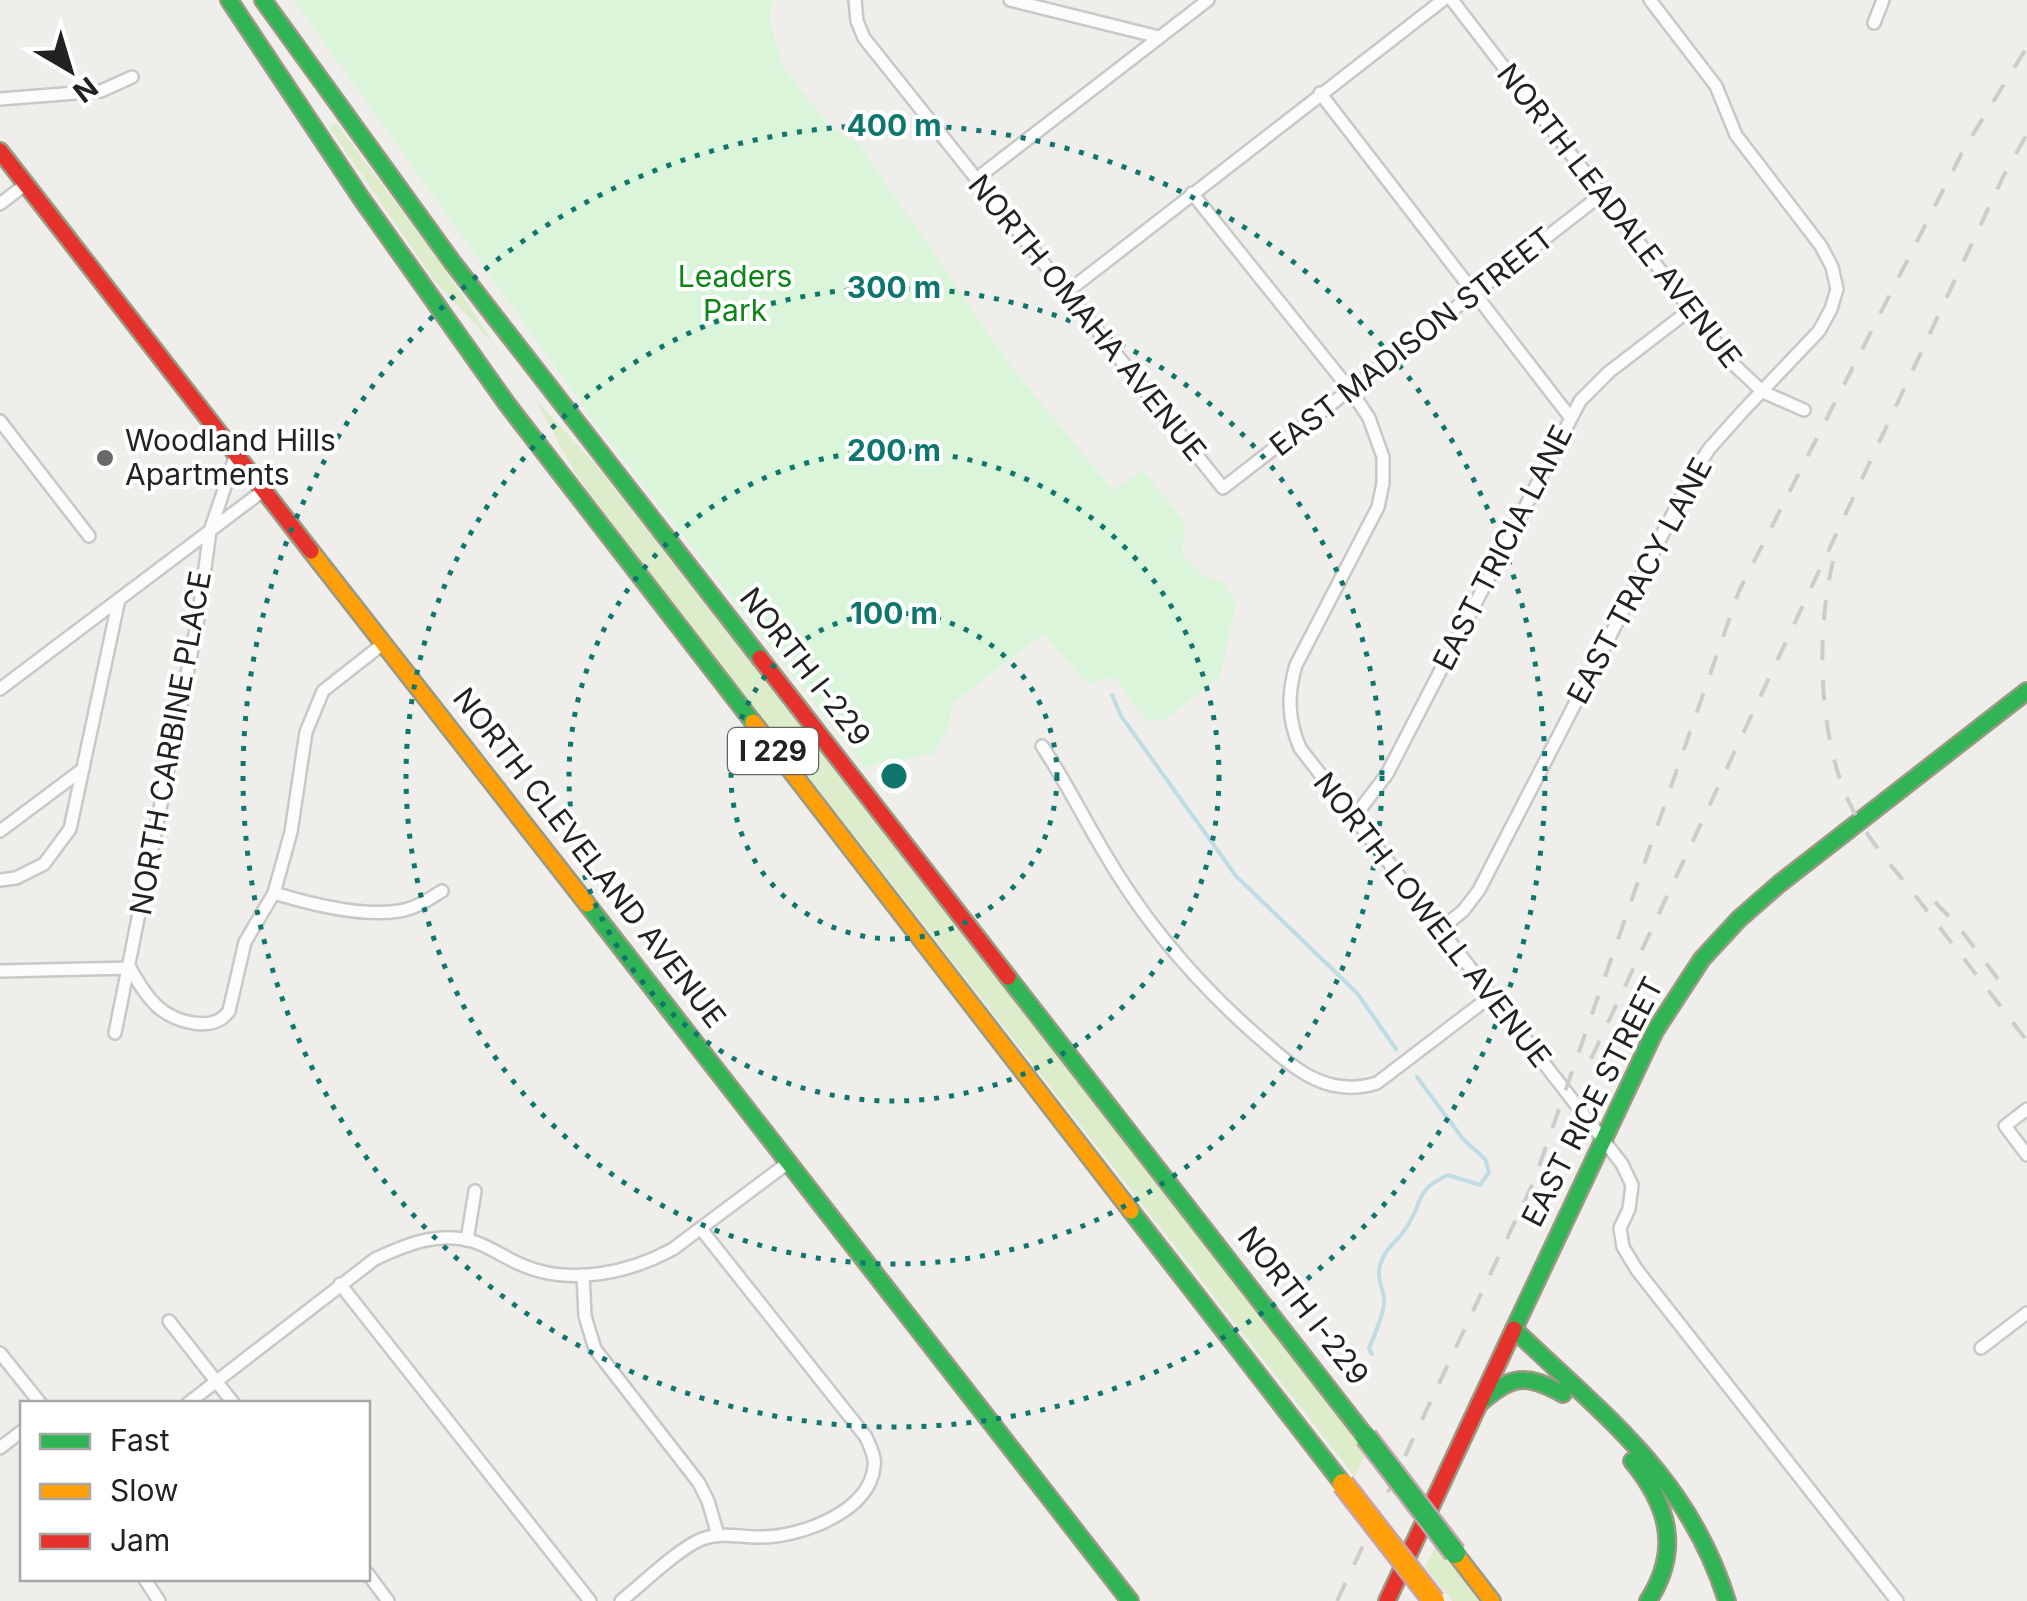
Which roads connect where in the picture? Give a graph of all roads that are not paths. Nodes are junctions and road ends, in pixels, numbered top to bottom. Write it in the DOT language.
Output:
graph roads {
  1 [pos="229,0"];
  2 [pos="263,0"];
  3 [pos="855,0"];
  4 [pos="1010,0"];
  5 [pos="1208,0"];
  6 [pos="1442,0"];
  7 [pos="1452,0"];
  8 [pos="1650,0"];
  9 [pos="1883,0"];
  10 [pos="1874,23"];
  11 [pos="1159,36"];
  12 [pos="132,77"];
  13 [pos="1320,93"];
  14 [pos="0,99"];
  15 [pos="0,151"];
  16 [pos="976,179"];
  17 [pos="26,184"];
  18 [pos="1192,193"];
  19 [pos="1601,195"];
  20 [pos="0,204"];
  21 [pos="1067,292"];
  22 [pos="1474,293"];
  23 [pos="1691,309"];
  24 [pos="1351,391"];
  25 [pos="1762,392"];
  26 [pos="1804,410"];
  27 [pos="1570,418"];
  28 [pos="0,421"];
  29 [pos="236,454"];
  30 [pos="1223,488"];
  31 [pos="264,490"];
  32 [pos="210,530"];
  33 [pos="89,536"];
  34 [pos="119,599"];
  35 [pos="384,643"];
  36 [pos="0,690"];
  37 [pos="2027,691"];
  38 [pos="1042,746"];
  39 [pos="83,769"];
  40 [pos="1352,820"];
  41 [pos="0,831"];
  42 [pos="0,880"];
  43 [pos="442,891"];
  44 [pos="274,894"];
  45 [pos="1439,930"];
  46 [pos="130,968"];
  47 [pos="0,971"];
  48 [pos="1491,996"];
  49 [pos="115,1034"];
  50 [pos="2027,1109"];
  51 [pos="1603,1140"];
  52 [pos="2027,1155"];
  53 [pos="789,1162"];
  54 [pos="475,1191"];
  55 [pos="701,1229"];
  56 [pos="468,1240"];
  57 [pos="582,1275"];
  58 [pos="340,1284"];
  59 [pos="2027,1312"];
  60 [pos="170,1321"];
  61 [pos="1512,1335"];
  62 [pos="1981,1348"];
  63 [pos="0,1352"];
  64 [pos="216,1380"];
  65 [pos="1563,1394"];
  66 [pos="39,1401"];
  67 [pos="191,1401"];
  68 [pos="232,1401"];
  69 [pos="1479,1404"];
  70 [pos="20,1432"];
  71 [pos="0,1448"];
  72 [pos="718,1535"];
  73 [pos="1460,1559"];
  74 [pos="370,1577"];
  75 [pos="388,1601"];
  76 [pos="590,1601"];
  77 [pos="621,1601"];
  78 [pos="1130,1601"];
  79 [pos="1387,1601"];
  80 [pos="1434,1601"];
  81 [pos="1492,1601"];
  82 [pos="1511,1601"];
  83 [pos="1648,1601"];
  84 [pos="1727,1601"];
  85 [pos="1898,1601"];
  1 -- 80 [label="main road, I 229, bridge"];
  2 -- 73 [label="main road, NORTH I-229 / I 229, bridge"];
  3 -- 16 [label="street, NORTH OMAHA AVENUE"];
  4 -- 11 [label="street"];
  5 -- 11 [label="street"];
  6 -- 13 [label="street"];
  7 -- 19 [label="street, NORTH LEADALE AVENUE"];
  8 -- 25 [label="street, EAST TRACY LANE"];
  9 -- 10 [label="street"];
  11 -- 16 [label="street"];
  12 -- 14 [label="street"];
  13 -- 18 [label="street"];
  13 -- 22 [label="street"];
  15 -- 17 [label="main road, NORTH CLEVELAND AVENUE"];
  16 -- 21 [label="street, NORTH OMAHA AVENUE"];
  17 -- 20 [label="street"];
  17 -- 29 [label="main road, NORTH CLEVELAND AVENUE"];
  18 -- 21 [label="street"];
  18 -- 24 [label="street, NORTH LOWELL AVENUE"];
  19 -- 22 [label="street, EAST MADISON STREET"];
  19 -- 23 [label="street, NORTH LEADALE AVENUE"];
  21 -- 30 [label="street, NORTH OMAHA AVENUE"];
  22 -- 24 [label="street, EAST MADISON STREET"];
  22 -- 27 [label="street"];
  23 -- 25 [label="street, NORTH LEADALE AVENUE"];
  23 -- 27 [label="street, EAST TRICIA LANE"];
  24 -- 30 [label="street, EAST MADISON STREET"];
  24 -- 40 [label="street, NORTH LOWELL AVENUE"];
  25 -- 26 [label="street, NORTH LEADALE AVENUE"];
  25 -- 45 [label="street, EAST TRACY LANE"];
  27 -- 40 [label="street, EAST TRICIA LANE"];
  28 -- 33 [label="street"];
  29 -- 31 [label="main road, NORTH CLEVELAND AVENUE"];
  29 -- 32 [label="street, NORTH CARBINE PLACE"];
  31 -- 32 [label="street"];
  31 -- 35 [label="main road, NORTH CLEVELAND AVENUE"];
  32 -- 34 [label="street"];
  32 -- 46 [label="street, NORTH CARBINE PLACE"];
  34 -- 36 [label="street"];
  34 -- 39 [label="street"];
  35 -- 44 [label="street"];
  35 -- 53 [label="main road, NORTH CLEVELAND AVENUE"];
  37 -- 51 [label="main road, EAST RICE STREET"];
  38 -- 48 [label="street"];
  39 -- 41 [label="street"];
  39 -- 42 [label="street"];
  40 -- 45 [label="street, NORTH LOWELL AVENUE"];
  43 -- 44 [label="street"];
  44 -- 46 [label="street"];
  45 -- 48 [label="street, NORTH LOWELL AVENUE"];
  46 -- 47 [label="street"];
  46 -- 49 [label="street, NORTH CARBINE PLACE"];
  48 -- 51 [label="street, NORTH LOWELL AVENUE"];
  50 -- 52 [label="street"];
  51 -- 61 [label="main road, EAST RICE STREET"];
  51 -- 85 [label="street, NORTH LOWELL AVENUE"];
  53 -- 55 [label="street"];
  53 -- 78 [label="main road, NORTH CLEVELAND AVENUE"];
  54 -- 56 [label="street"];
  55 -- 57 [label="street"];
  55 -- 72 [label="street"];
  56 -- 57 [label="street"];
  56 -- 58 [label="street"];
  57 -- 72 [label="street"];
  58 -- 64 [label="street"];
  58 -- 76 [label="street"];
  59 -- 62 [label="street"];
  60 -- 64 [label="street"];
  61 -- 65 [label="main road"];
  61 -- 69 [label="main road, EAST RICE STREET"];
  61 -- 84 [label="main road"];
  63 -- 66 [label="street"];
  64 -- 67 [label="street"];
  64 -- 68 [label="street"];
  65 -- 69 [label="main road"];
  65 -- 83 [label="main road"];
  69 -- 79 [label="main road, EAST RICE STREET"];
  70 -- 71 [label="street"];
  72 -- 77 [label="street"];
  73 -- 81 [label="main road, NORTH I-229 / I 229"];
  73 -- 82 [label="main road"];
  74 -- 75 [label="street"];
}
